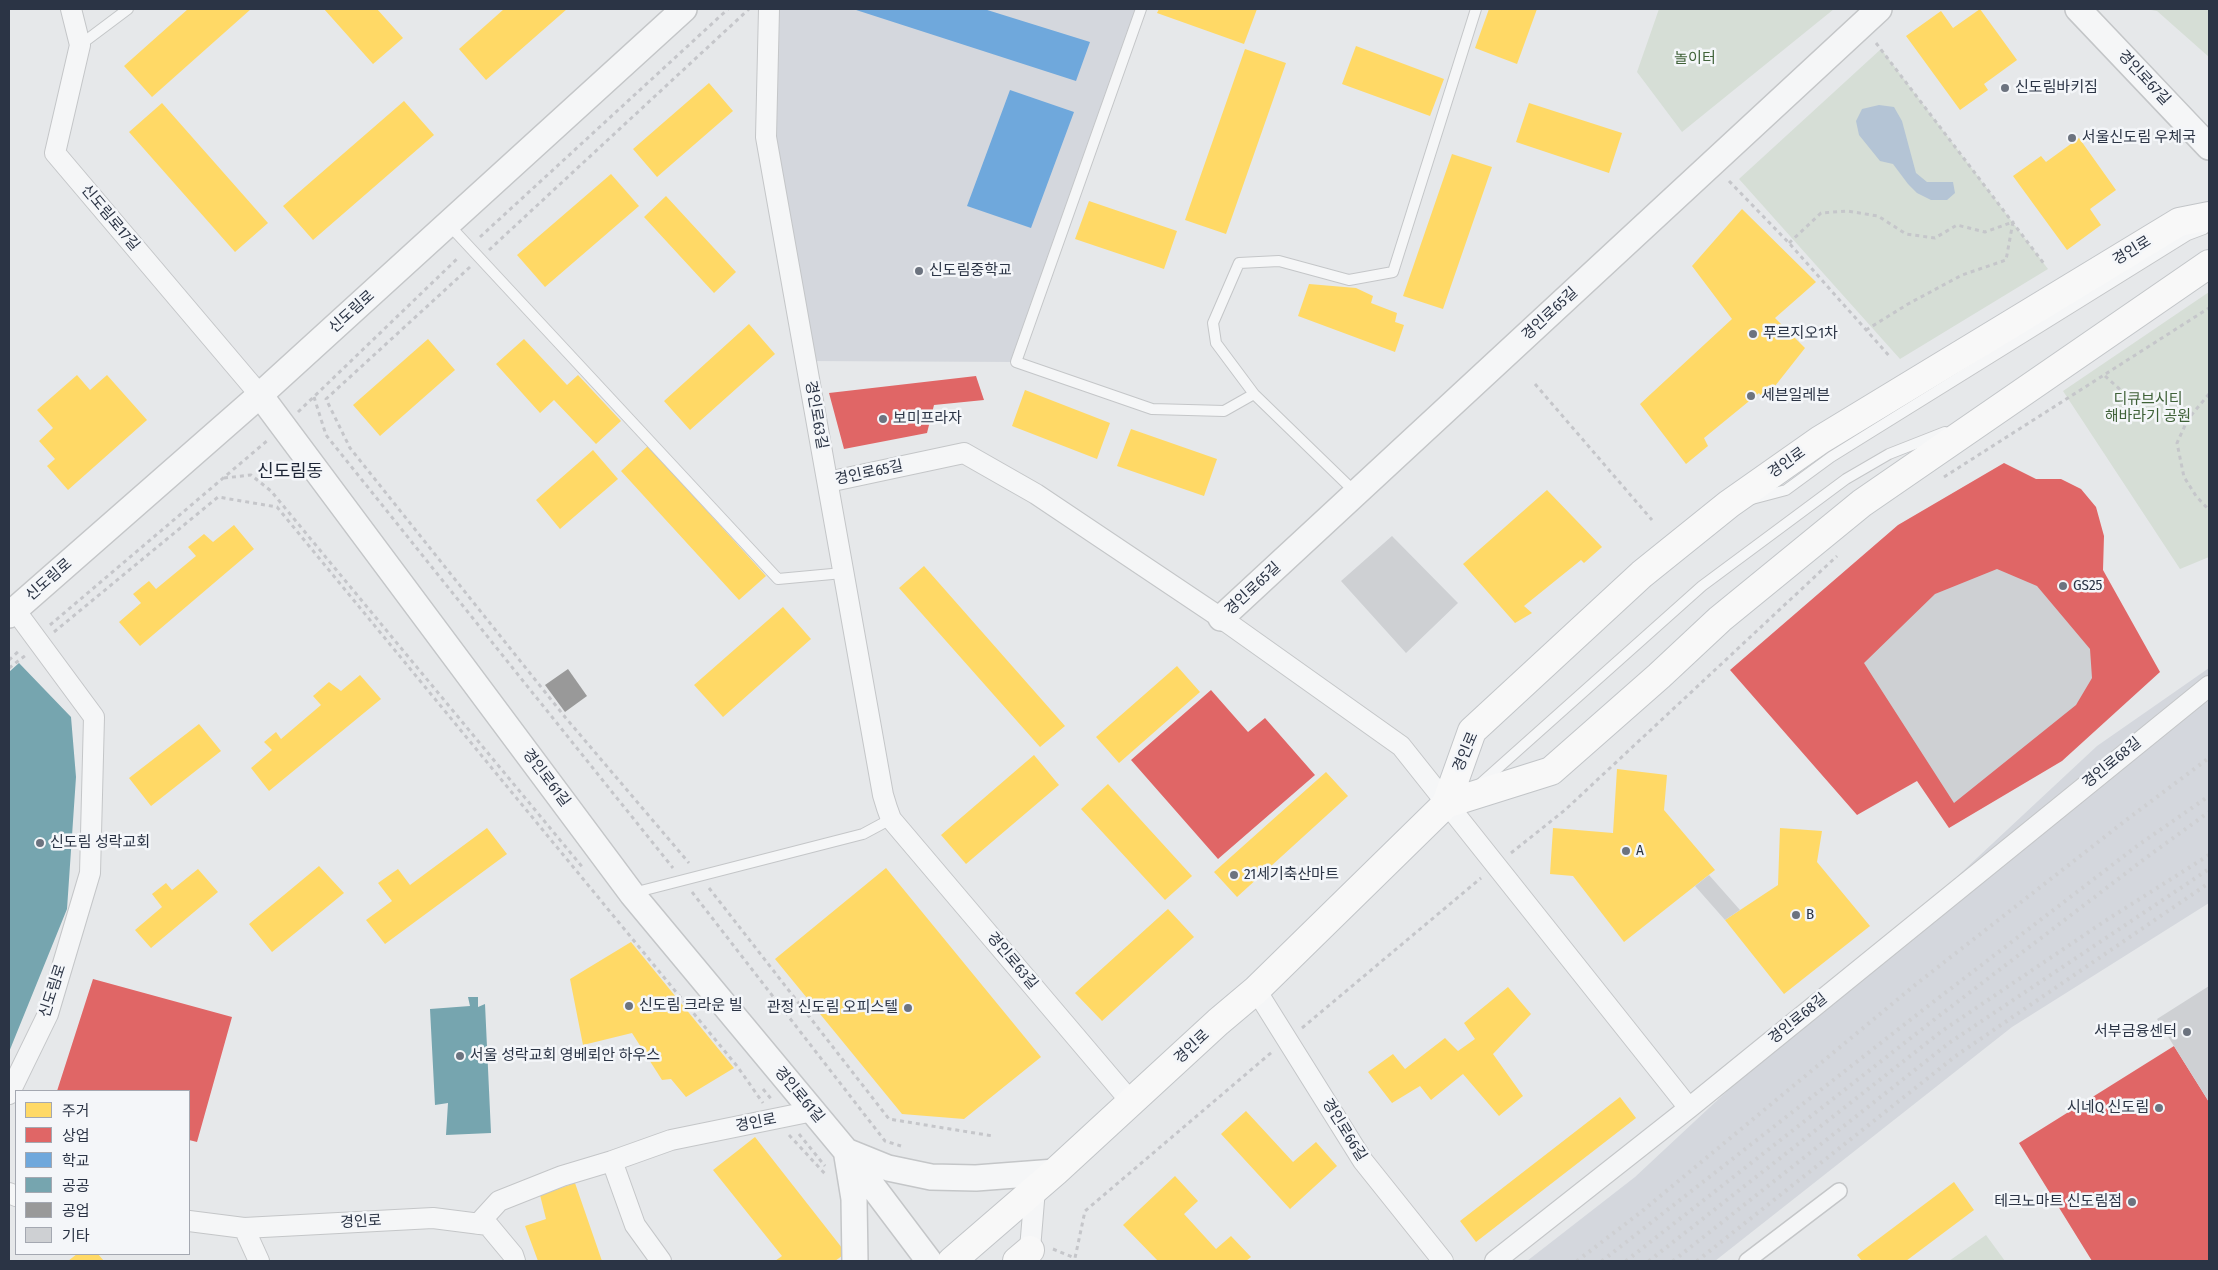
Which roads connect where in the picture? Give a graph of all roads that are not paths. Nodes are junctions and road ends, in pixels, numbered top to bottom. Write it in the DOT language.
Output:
graph roads {
  1 [pos="71,9"];
  2 [pos="128,9"];
  3 [pos="684,9"];
  4 [pos="769,9"];
  5 [pos="1141,9"];
  6 [pos="1476,9"];
  7 [pos="1879,9"];
  8 [pos="2078,9"];
  9 [pos="80,45"];
  10 [pos="2209,147"];
  11 [pos="2209,216"];
  12 [pos="448,224"];
  13 [pos="2209,226"];
  14 [pos="2209,264"];
  15 [pos="1254,394"];
  16 [pos="260,395"];
  17 [pos="1987,416"];
  18 [pos="828,482"];
  19 [pos="1356,493"];
  20 [pos="1730,504"];
  21 [pos="843,573"];
  22 [pos="12,612"];
  23 [pos="1221,618"];
  24 [pos="2209,686"];
  25 [pos="1455,801"];
  26 [pos="891,819"];
  27 [pos="632,894"];
  28 [pos="1256,990"];
  29 [pos="9,1094"];
  30 [pos="1132,1103"];
  31 [pos="1689,1108"];
  32 [pos="813,1112"];
  33 [pos="846,1151"];
  34 [pos="612,1161"];
  35 [pos="1055,1172"];
  36 [pos="1035,1189"];
  37 [pos="1839,1191"];
  38 [pos="190,1221"];
  39 [pos="478,1224"];
  40 [pos="244,1228"];
  41 [pos="1026,1257"];
  42 [pos="259,1261"];
  43 [pos="515,1261"];
  44 [pos="661,1261"];
  45 [pos="855,1261"];
  46 [pos="929,1261"];
  47 [pos="952,1261"];
  48 [pos="1443,1261"];
  49 [pos="1495,1261"];
  50 [pos="1747,1261"];
  1 -- 9 [label="street, 신도림로17길"];
  2 -- 9 [label="lane"];
  3 -- 12 [label="street, 신도림로"];
  4 -- 18 [label="street, 경인로63길"];
  5 -- 15 [label="lane"];
  6 -- 15 [label="lane"];
  7 -- 19 [label="street, 경인로65길"];
  8 -- 10 [label="street, 경인로67길"];
  9 -- 16 [label="street, 신도림로17길"];
  11 -- 20 [label="main road, 경인로"];
  12 -- 16 [label="street, 신도림로"];
  12 -- 21 [label="lane"];
  13 -- 20 [label="lane"];
  14 -- 17 [label="main road, 경인로"];
  15 -- 19 [label="lane"];
  16 -- 22 [label="street, 신도림로"];
  16 -- 27 [label="street, 경인로61길"];
  17 -- 25 [label="lane"];
  17 -- 25 [label="main road, 경인로"];
  18 -- 21 [label="street, 경인로63길"];
  18 -- 23 [label="street, 경인로65길"];
  19 -- 23 [label="street, 경인로65길"];
  20 -- 25 [label="main road, 경인로"];
  21 -- 26 [label="street, 경인로63길"];
  22 -- 29 [label="street, 신도림로"];
  23 -- 25 [label="street, 경인로65길"];
  24 -- 31 [label="street, 경인로68길"];
  25 -- 28 [label="main road, 경인로"];
  25 -- 31 [label="street"];
  26 -- 27 [label="lane"];
  26 -- 30 [label="street, 경인로63길"];
  27 -- 32 [label="street, 경인로61길"];
  28 -- 30 [label="main road, 경인로"];
  28 -- 48 [label="street, 경인로66길"];
  30 -- 35 [label="main road, 경인로"];
  31 -- 49 [label="street"];
  32 -- 33 [label="street, 경인로61길"];
  32 -- 34 [label="street, 경인로"];
  33 -- 35 [label="street"];
  33 -- 45 [label="street"];
  33 -- 46 [label="street, 경인로61길"];
  34 -- 39 [label="street, 경인로"];
  34 -- 44 [label="street"];
  35 -- 36 [label="main road, 경인로"];
  36 -- 41 [label="street"];
  36 -- 47 [label="main road, 경인로"];
  37 -- 50 [label="street"];
  38 -- 40 [label="street, 경인로"];
  39 -- 40 [label="street, 경인로"];
  39 -- 43 [label="street, 경인로"];
  40 -- 42 [label="street"];
}
